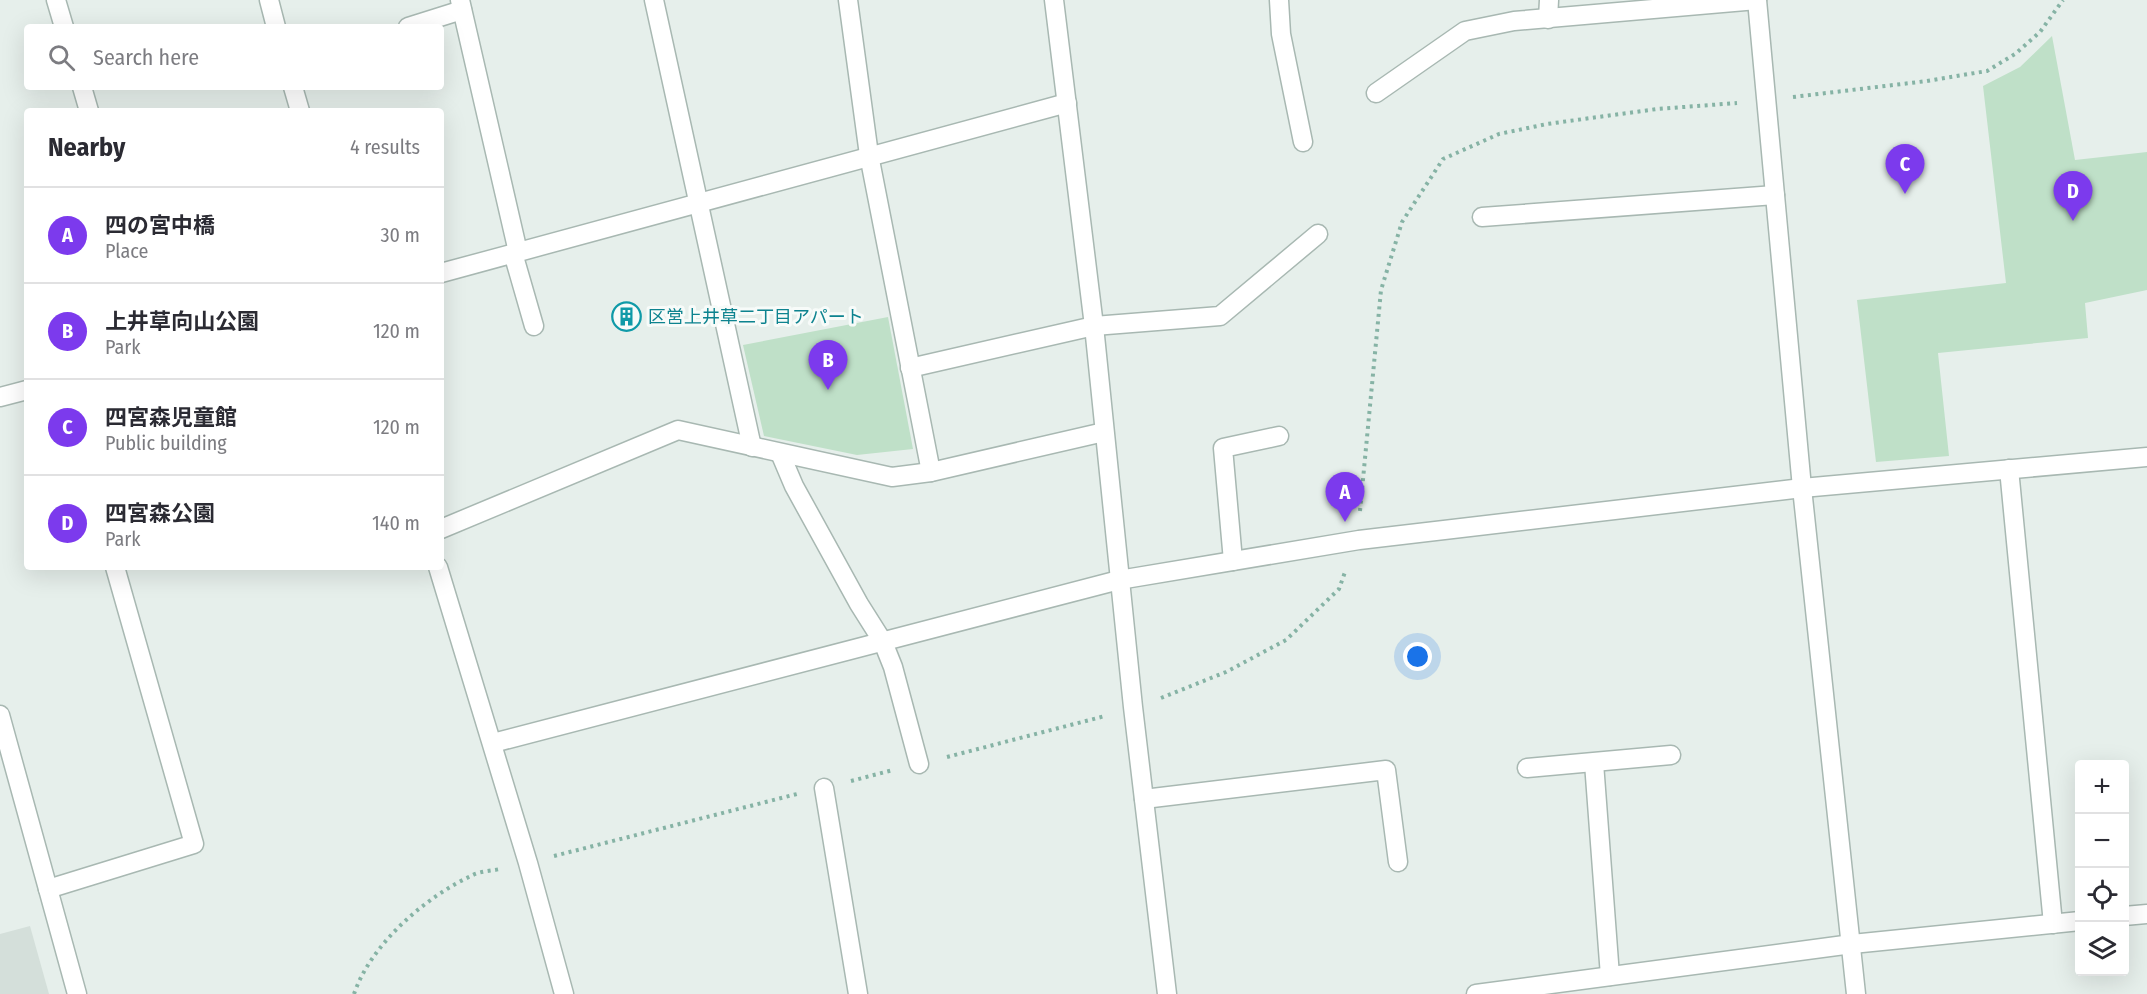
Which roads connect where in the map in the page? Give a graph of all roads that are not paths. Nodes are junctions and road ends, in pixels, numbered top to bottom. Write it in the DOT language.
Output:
graph roads {
  1 [pos="56,0"];
  2 [pos="269,0"];
  3 [pos="654,0"];
  4 [pos="848,0"];
  5 [pos="1054,0"];
  6 [pos="1279,0"];
  7 [pos="1549,0"];
  8 [pos="1757,0"];
  9 [pos="461,5"];
  10 [pos="1548,19"];
  11 [pos="63,24"];
  12 [pos="275,24"];
  13 [pos="415,24"];
  14 [pos="83,90"];
  15 [pos="294,90"];
  16 [pos="1376,93"];
  17 [pos="1067,103"];
  18 [pos="88,108"];
  19 [pos="299,108"];
  20 [pos="1303,142"];
  21 [pos="869,155"];
  22 [pos="1775,195"];
  23 [pos="697,205"];
  24 [pos="1482,217"];
  25 [pos="1318,234"];
  26 [pos="516,253"];
  27 [pos="444,272"];
  28 [pos="534,326"];
  29 [pos="1094,326"];
  30 [pos="910,368"];
  31 [pos="24,391"];
  32 [pos="0,398"];
  33 [pos="1104,432"];
  34 [pos="1279,436"];
  35 [pos="752,447"];
  36 [pos="780,453"];
  37 [pos="2147,457"];
  38 [pos="2008,469"];
  39 [pos="931,472"];
  40 [pos="1802,488"];
  41 [pos="444,528"];
  42 [pos="1233,561"];
  43 [pos="116,570"];
  44 [pos="439,570"];
  45 [pos="1119,580"];
  46 [pos="883,642"];
  47 [pos="0,715"];
  48 [pos="492,743"];
  49 [pos="1671,755"];
  50 [pos="1594,763"];
  51 [pos="920,764"];
  52 [pos="1527,768"];
  53 [pos="824,788"];
  54 [pos="1144,799"];
  55 [pos="1398,862"];
  56 [pos="48,889"];
  57 [pos="2147,914"];
  58 [pos="2129,916"];
  59 [pos="2075,921"];
  60 [pos="2053,924"];
  61 [pos="1852,944"];
  62 [pos="1610,976"];
  63 [pos="77,994"];
  64 [pos="564,994"];
  65 [pos="858,994"];
  66 [pos="1167,994"];
  67 [pos="1476,994"];
  68 [pos="1856,994"];
  1 -- 11 [label="street"];
  2 -- 12 [label="street"];
  3 -- 23 [label="street"];
  4 -- 21 [label="street"];
  5 -- 17 [label="street"];
  6 -- 20 [label="street"];
  7 -- 10 [label="street"];
  8 -- 10 [label="street"];
  8 -- 22 [label="street"];
  9 -- 13 [label="street"];
  9 -- 26 [label="street"];
  10 -- 16 [label="street"];
  14 -- 18 [label="street"];
  15 -- 19 [label="street"];
  17 -- 21 [label="street"];
  17 -- 29 [label="street"];
  21 -- 23 [label="street"];
  21 -- 30 [label="street"];
  22 -- 24 [label="street"];
  22 -- 40 [label="street"];
  23 -- 26 [label="street"];
  23 -- 35 [label="street"];
  25 -- 29 [label="street"];
  26 -- 27 [label="street"];
  26 -- 28 [label="street"];
  29 -- 30 [label="street"];
  29 -- 33 [label="street"];
  30 -- 39 [label="street"];
  31 -- 32 [label="street"];
  33 -- 39 [label="street"];
  33 -- 45 [label="street"];
  34 -- 42 [label="street"];
  35 -- 36 [label="street"];
  35 -- 41 [label="street"];
  36 -- 39 [label="street"];
  36 -- 46 [label="street"];
  37 -- 38 [label="street"];
  38 -- 40 [label="street"];
  38 -- 60 [label="street"];
  40 -- 42 [label="street"];
  40 -- 61 [label="street"];
  42 -- 45 [label="street"];
  43 -- 56 [label="street"];
  44 -- 48 [label="street"];
  45 -- 46 [label="street"];
  45 -- 54 [label="street"];
  46 -- 48 [label="street"];
  46 -- 51 [label="street"];
  47 -- 56 [label="street"];
  48 -- 64 [label="street"];
  49 -- 50 [label="street"];
  50 -- 52 [label="street"];
  50 -- 62 [label="street"];
  53 -- 65 [label="street"];
  54 -- 55 [label="street"];
  54 -- 66 [label="street"];
  56 -- 63 [label="street"];
  57 -- 58 [label="street"];
  59 -- 60 [label="street"];
  60 -- 61 [label="street"];
  61 -- 62 [label="street"];
  61 -- 68 [label="street"];
  62 -- 67 [label="street"];
}
